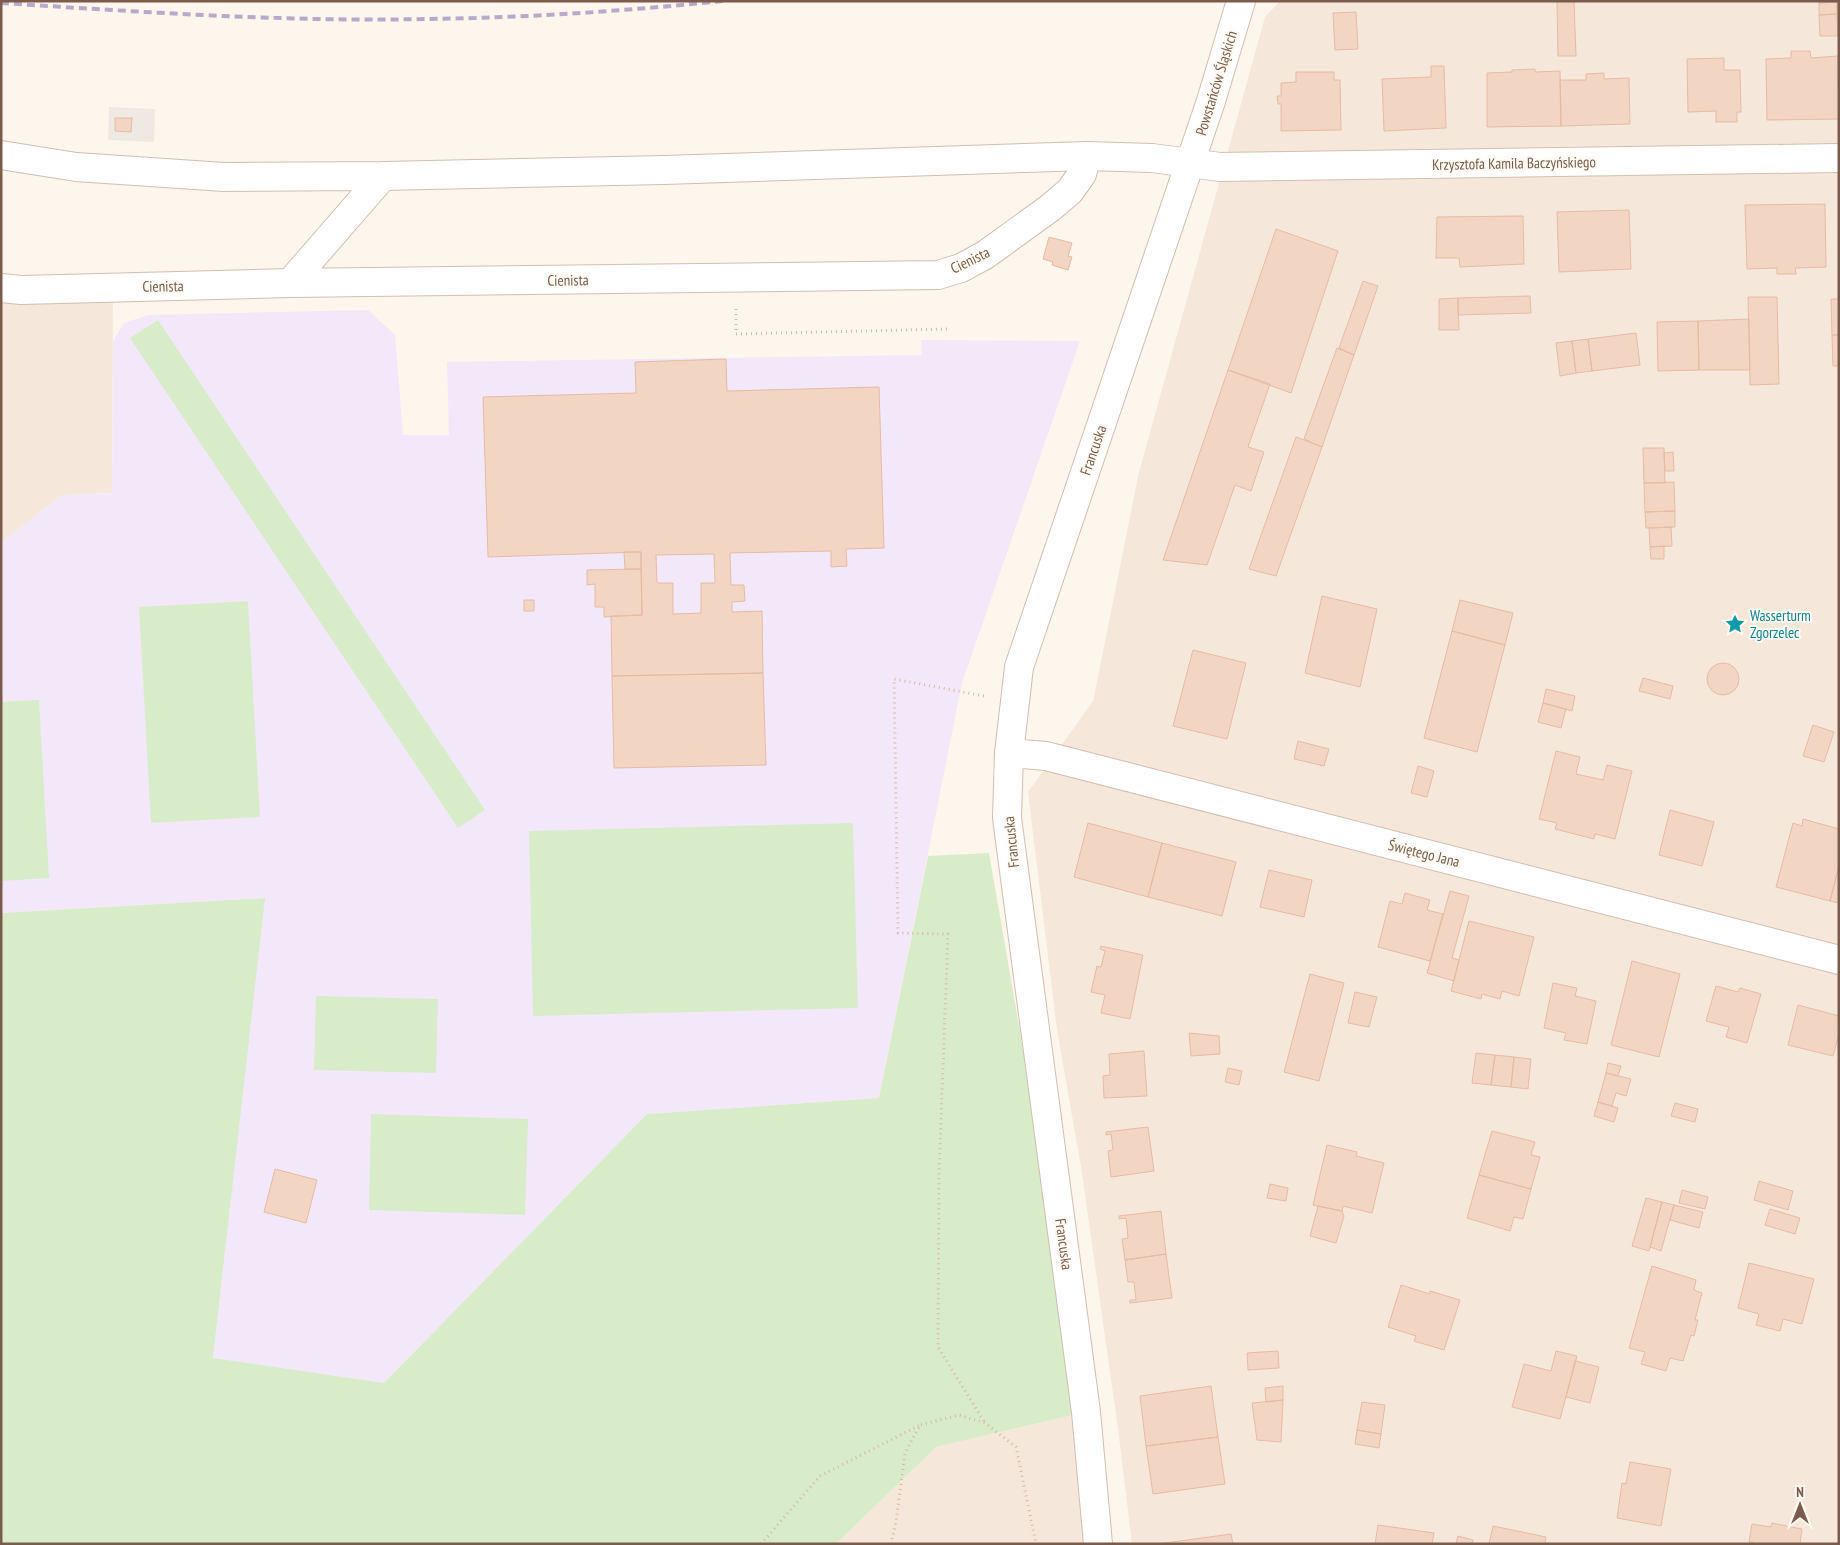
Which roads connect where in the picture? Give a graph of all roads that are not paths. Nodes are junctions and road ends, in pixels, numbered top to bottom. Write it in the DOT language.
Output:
graph roads {
  1 [pos="1241,1"];
  2 [pos="1,155"];
  3 [pos="1087,156"];
  4 [pos="1839,158"];
  5 [pos="1190,164"];
  6 [pos="383,176"];
  7 [pos="290,283"];
  8 [pos="1,288"];
  9 [pos="1009,752"];
  10 [pos="1839,960"];
  11 [pos="1098,1544"];
  1 -- 5 [label="street, Powstańców Śląskich"];
  2 -- 6 [label="street, Krzysztofa Kamila Baczyńskiego"];
  3 -- 5 [label="street, Krzysztofa Kamila Baczyńskiego"];
  3 -- 6 [label="street, Krzysztofa Kamila Baczyńskiego"];
  3 -- 7 [label="street, Cienista"];
  4 -- 5 [label="street, Krzysztofa Kamila Baczyńskiego"];
  5 -- 9 [label="street, Francuska"];
  6 -- 7 [label="street"];
  7 -- 8 [label="street, Cienista"];
  9 -- 10 [label="street, Świętego Jana"];
  9 -- 11 [label="street, Francuska"];
}
